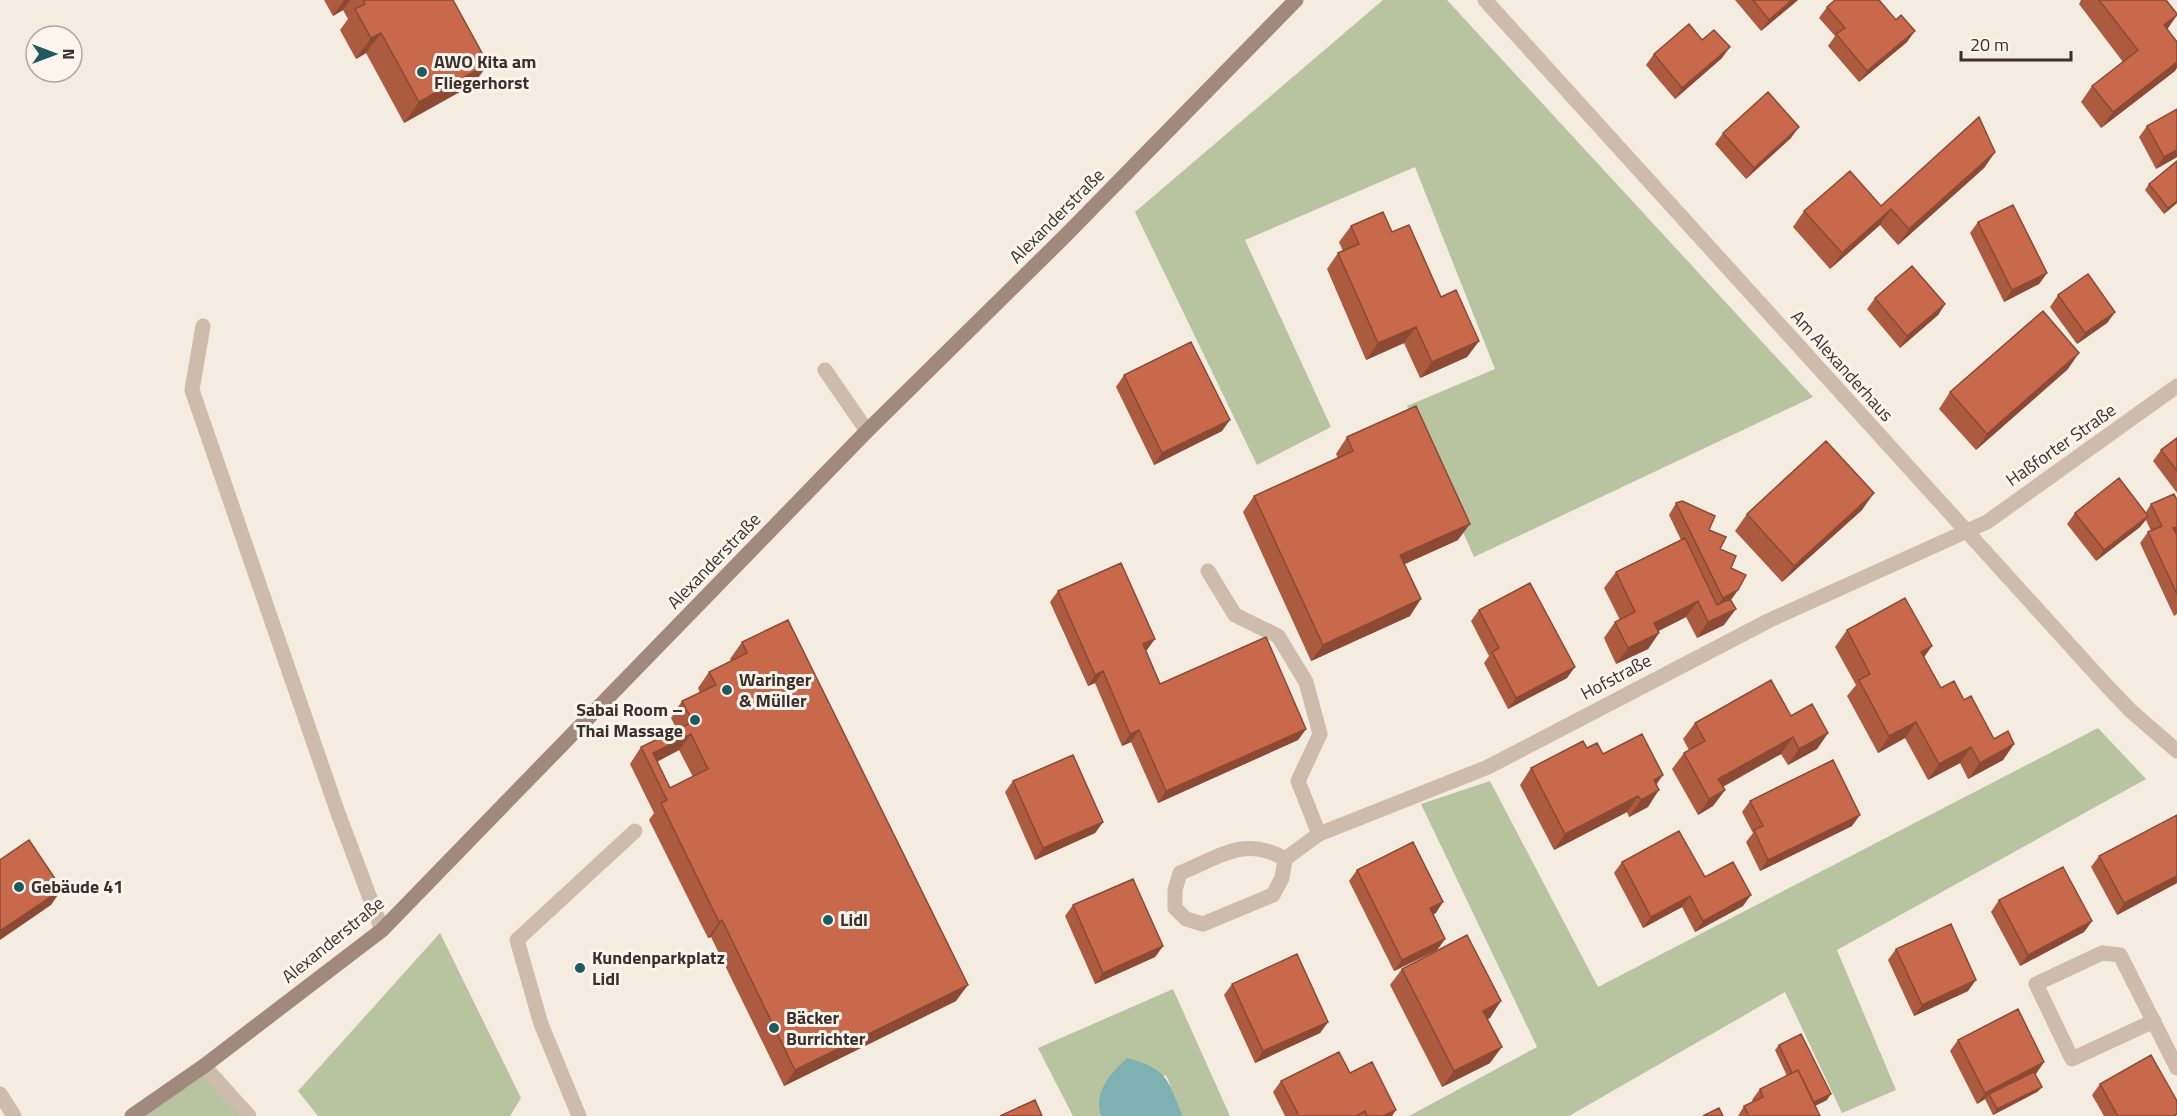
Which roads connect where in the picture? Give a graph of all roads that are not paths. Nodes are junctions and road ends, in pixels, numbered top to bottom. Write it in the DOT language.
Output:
graph roads {
  1 [pos="1296,0"];
  2 [pos="1485,0"];
  3 [pos="202,326"];
  4 [pos="825,370"];
  5 [pos="2177,386"];
  6 [pos="867,431"];
  7 [pos="1965,530"];
  8 [pos="1208,571"];
  9 [pos="2177,751"];
  10 [pos="635,831"];
  11 [pos="1319,834"];
  12 [pos="1286,859"];
  13 [pos="382,930"];
  14 [pos="2154,1021"];
  15 [pos="204,1066"];
  16 [pos="2177,1068"];
  17 [pos="0,1094"];
  18 [pos="14,1116"];
  19 [pos="132,1116"];
  20 [pos="249,1116"];
  21 [pos="579,1116"];
  1 -- 6 [label="main road, Alexanderstraße"];
  2 -- 7 [label="street, Am Alexanderhaus"];
  3 -- 13 [label="street"];
  4 -- 6 [label="street"];
  5 -- 7 [label="street, Haßforter Straße"];
  6 -- 13 [label="main road, Alexanderstraße"];
  7 -- 9 [label="street, Am Alexanderhaus"];
  7 -- 11 [label="street, Hofstraße"];
  8 -- 11 [label="street"];
  10 -- 21 [label="street"];
  11 -- 12 [label="street, Hofstraße"];
  12 -- 12 [label="street"];
  13 -- 15 [label="main road, Alexanderstraße"];
  14 -- 14 [label="street"];
  14 -- 16 [label="street"];
  15 -- 19 [label="main road, Alexanderstraße"];
  15 -- 20 [label="street"];
  17 -- 18 [label="street"];
}
